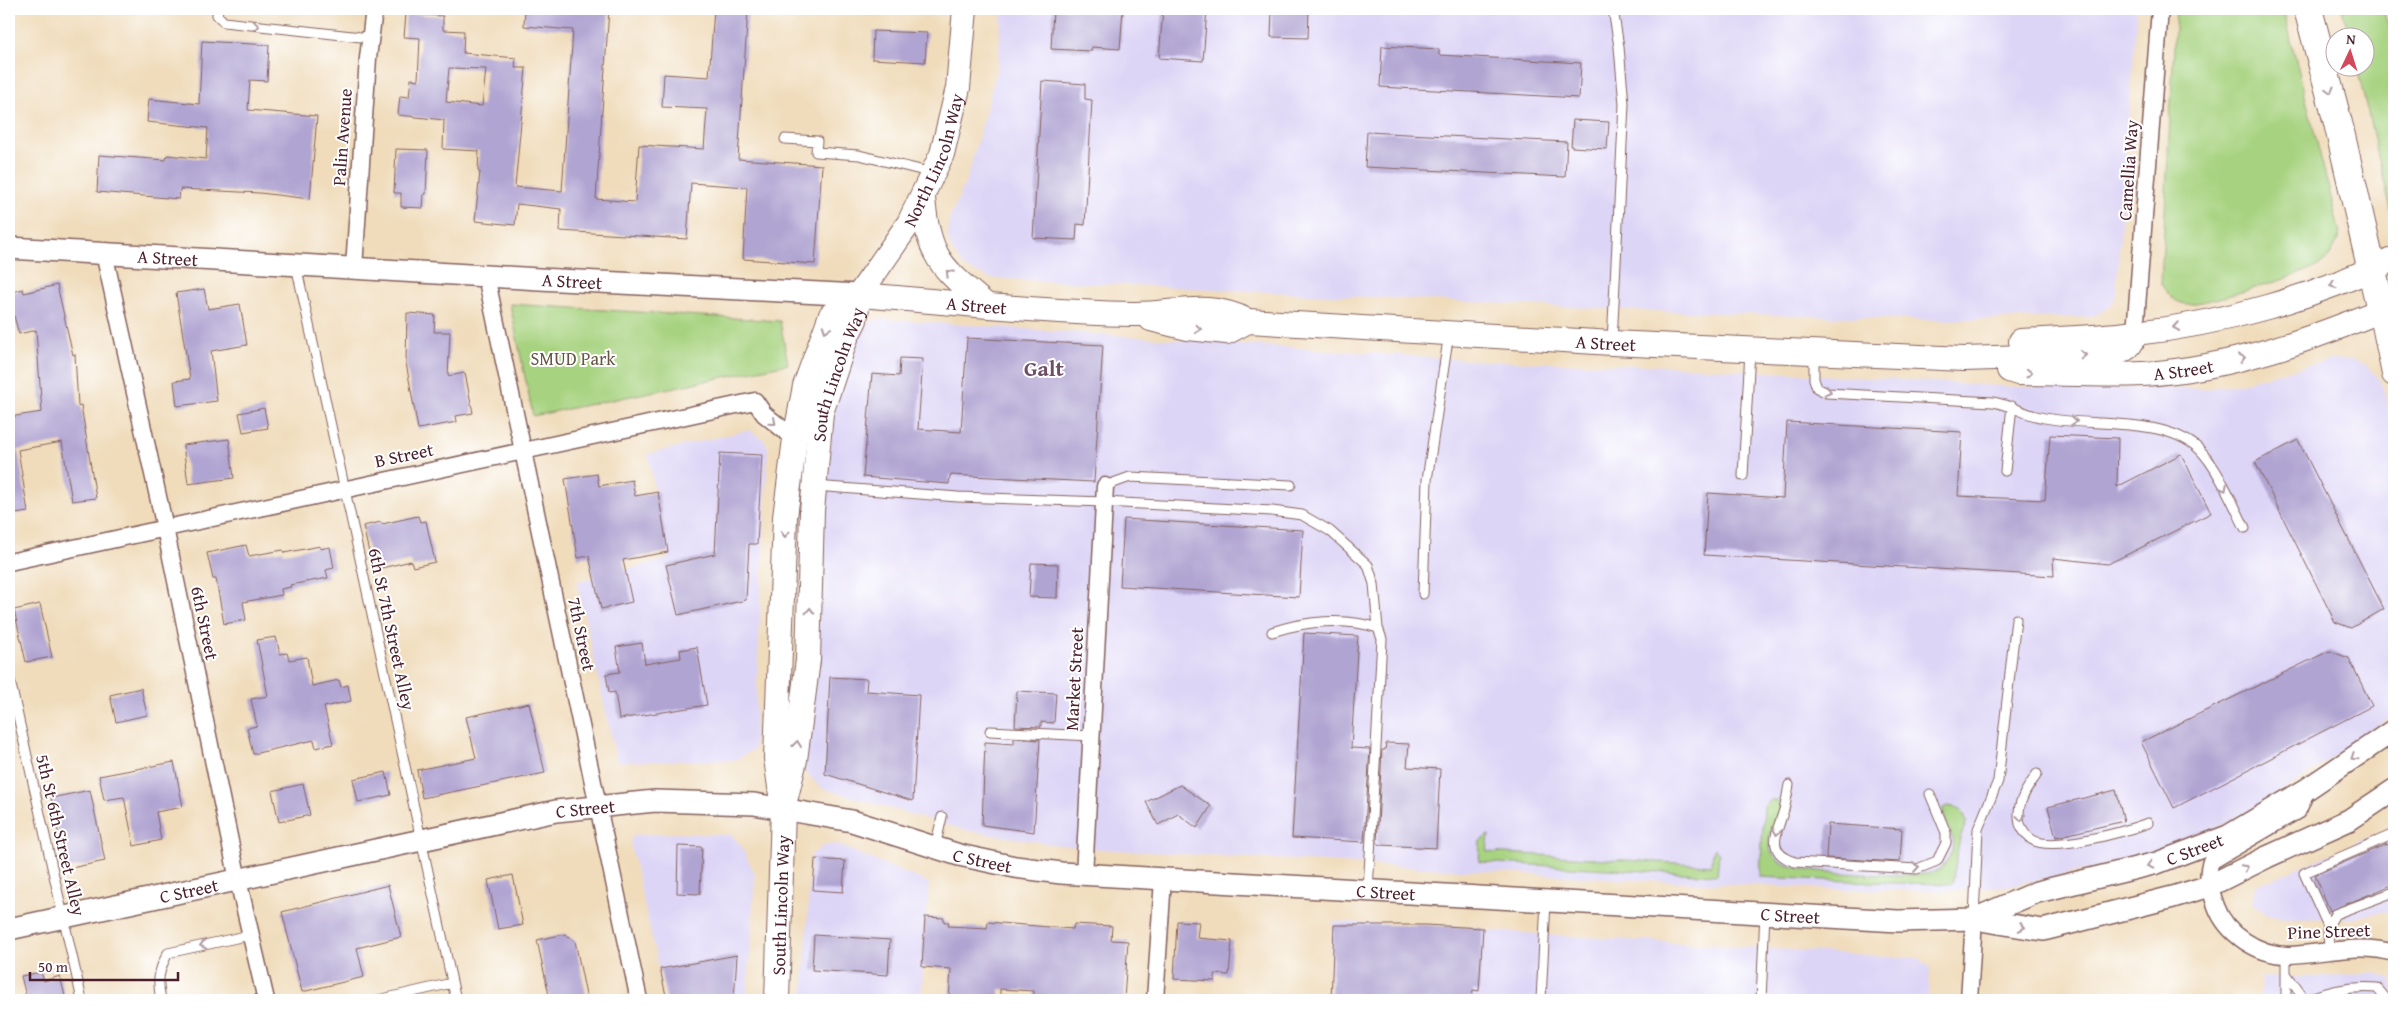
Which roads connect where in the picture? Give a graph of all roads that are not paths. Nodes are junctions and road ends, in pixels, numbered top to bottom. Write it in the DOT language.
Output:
graph roads {
  1 [pos="218,9"];
  2 [pos="374,9"];
  3 [pos="965,9"];
  4 [pos="1613,9"];
  5 [pos="2160,9"];
  6 [pos="2308,9"];
  7 [pos="370,38"];
  8 [pos="785,139"];
  9 [pos="934,173"];
  10 [pos="923,198"];
  11 [pos="9,248"];
  12 [pos="104,253"];
  13 [pos="2383,264"];
  14 [pos="296,265"];
  15 [pos="354,268"];
  16 [pos="486,276"];
  17 [pos="859,295"];
  18 [pos="986,305"];
  19 [pos="2387,308"];
  20 [pos="1449,333"];
  21 [pos="2135,333"];
  22 [pos="1612,342"];
  23 [pos="1750,348"];
  24 [pos="1814,351"];
  25 [pos="1964,359"];
  26 [pos="2394,374"];
  27 [pos="2012,406"];
  28 [pos="795,439"];
  29 [pos="523,450"];
  30 [pos="2004,471"];
  31 [pos="1743,476"];
  32 [pos="1291,485"];
  33 [pos="815,486"];
  34 [pos="344,489"];
  35 [pos="1104,494"];
  36 [pos="164,528"];
  37 [pos="2245,528"];
  38 [pos="9,562"];
  39 [pos="1424,594"];
  40 [pos="2016,619"];
  41 [pos="1378,628"];
  42 [pos="1272,632"];
  43 [pos="9,676"];
  44 [pos="2394,730"];
  45 [pos="990,731"];
  46 [pos="1092,736"];
  47 [pos="2037,774"];
  48 [pos="1790,785"];
  49 [pos="2307,789"];
  50 [pos="2394,790"];
  51 [pos="1930,794"];
  52 [pos="598,806"];
  53 [pos="783,809"];
  54 [pos="942,817"];
  55 [pos="2148,823"];
  56 [pos="2394,834"];
  57 [pos="421,840"];
  58 [pos="935,847"];
  59 [pos="1084,875"];
  60 [pos="238,880"];
  61 [pos="1163,880"];
  62 [pos="2209,886"];
  63 [pos="1368,891"];
  64 [pos="2394,892"];
  65 [pos="1546,901"];
  66 [pos="1765,913"];
  67 [pos="63,917"];
  68 [pos="1974,919"];
  69 [pos="2328,926"];
  70 [pos="9,929"];
  71 [pos="250,935"];
  72 [pos="2329,950"];
  73 [pos="2394,952"];
  74 [pos="2286,955"];
  75 [pos="2287,974"];
  76 [pos="452,983"];
  77 [pos="82,1000"];
  78 [pos="161,1000"];
  79 [pos="266,1000"];
  80 [pos="378,1000"];
  81 [pos="456,1000"];
  82 [pos="639,1000"];
  83 [pos="777,1000"];
  84 [pos="1155,1000"];
  85 [pos="1541,1000"];
  86 [pos="1761,1000"];
  87 [pos="1969,1000"];
  88 [pos="2286,1000"];
  89 [pos="2305,1000"];
  90 [pos="2386,1000"];
  1 -- 7 [label="lane, one-way"];
  2 -- 7 [label="street, Palin Avenue"];
  3 -- 9 [label="main road, North Lincoln Way"];
  4 -- 22 [label="lane"];
  5 -- 21 [label="street, Camellia Way"];
  6 -- 13 [label="highway, one-way"];
  7 -- 15 [label="street, Palin Avenue"];
  8 -- 9 [label="lane"];
  9 -- 10 [label="main road, North Lincoln Way"];
  10 -- 17 [label="main road, North Lincoln Way"];
  18 -- 10 [label="main road, one-way"];
  11 -- 12 [label="street, A Street"];
  12 -- 14 [label="street, A Street"];
  12 -- 36 [label="street, 6th Street"];
  13 -- 19 [label="highway"];
  13 -- 21 [label="main road, A Street, one-way"];
  14 -- 15 [label="street, A Street"];
  14 -- 34 [label="lane, 6th St 7th Street Alley"];
  15 -- 16 [label="street, A Street"];
  16 -- 17 [label="street, A Street"];
  16 -- 29 [label="street, 7th Street"];
  17 -- 18 [label="main road, A Street"];
  17 -- 28 [label="main road, South Lincoln Way, one-way"];
  17 -- 33 [label="main road, South Lincoln Way"];
  18 -- 20 [label="main road, A Street"];
  25 -- 19 [label="main road, A Street, one-way"];
  19 -- 26 [label="main road"];
  20 -- 22 [label="main road, A Street"];
  20 -- 39 [label="lane"];
  21 -- 25 [label="main road, A Street"];
  22 -- 23 [label="main road, A Street"];
  23 -- 24 [label="main road, A Street"];
  23 -- 31 [label="lane"];
  24 -- 25 [label="main road, A Street"];
  24 -- 27 [label="lane, one-way"];
  27 -- 30 [label="lane"];
  27 -- 37 [label="lane, one-way"];
  29 -- 28 [label="street, B Street, one-way"];
  28 -- 53 [label="main road, South Lincoln Way, one-way"];
  29 -- 34 [label="street, B Street"];
  29 -- 52 [label="street, 7th Street"];
  32 -- 35 [label="lane"];
  33 -- 35 [label="lane"];
  53 -- 33 [label="main road, South Lincoln Way, one-way"];
  34 -- 36 [label="street, B Street"];
  34 -- 57 [label="lane, 6th St 7th Street Alley"];
  35 -- 41 [label="lane"];
  35 -- 46 [label="street, Market Street"];
  36 -- 38 [label="street, B Street"];
  36 -- 60 [label="street, 6th Street"];
  40 -- 68 [label="lane"];
  41 -- 42 [label="lane"];
  41 -- 63 [label="lane"];
  43 -- 67 [label="lane, 5th St 6th Street Alley"];
  44 -- 49 [label="street, C Street, one-way"];
  45 -- 46 [label="lane"];
  46 -- 59 [label="street, Market Street"];
  47 -- 55 [label="lane, one-way"];
  48 -- 51 [label="lane, one-way"];
  49 -- 62 [label="street"];
  49 -- 68 [label="street, C Street, one-way"];
  62 -- 50 [label="street, C Street, one-way"];
  52 -- 53 [label="street, C Street"];
  52 -- 57 [label="street, C Street"];
  52 -- 82 [label="street, 7th Street"];
  53 -- 58 [label="street, C Street"];
  53 -- 83 [label="main road, South Lincoln Way"];
  54 -- 58 [label="lane"];
  56 -- 69 [label="lane"];
  57 -- 60 [label="street, C Street"];
  57 -- 76 [label="lane, 6th St 7th Street Alley"];
  58 -- 59 [label="street, C Street"];
  59 -- 61 [label="street, C Street"];
  60 -- 67 [label="street, C Street"];
  60 -- 71 [label="street, 6th Street"];
  61 -- 63 [label="street, C Street"];
  61 -- 84 [label="street"];
  68 -- 62 [label="street, C Street, one-way"];
  62 -- 74 [label="street, Pine Street"];
  63 -- 65 [label="street, C Street"];
  64 -- 69 [label="lane"];
  65 -- 66 [label="street, C Street"];
  65 -- 85 [label="lane"];
  66 -- 68 [label="street, C Street"];
  66 -- 86 [label="lane"];
  67 -- 70 [label="street, C Street"];
  67 -- 77 [label="lane, 5th St 6th Street Alley"];
  68 -- 87 [label="street"];
  69 -- 72 [label="lane"];
  71 -- 78 [label="lane, one-way"];
  71 -- 79 [label="street, 6th Street"];
  72 -- 73 [label="street, Pine Street"];
  72 -- 74 [label="street, Pine Street"];
  74 -- 75 [label="lane"];
  75 -- 88 [label="lane"];
  75 -- 89 [label="lane"];
  76 -- 80 [label="lane"];
  76 -- 81 [label="lane, 6th St 7th Street Alley"];
  89 -- 90 [label="lane"];
}
